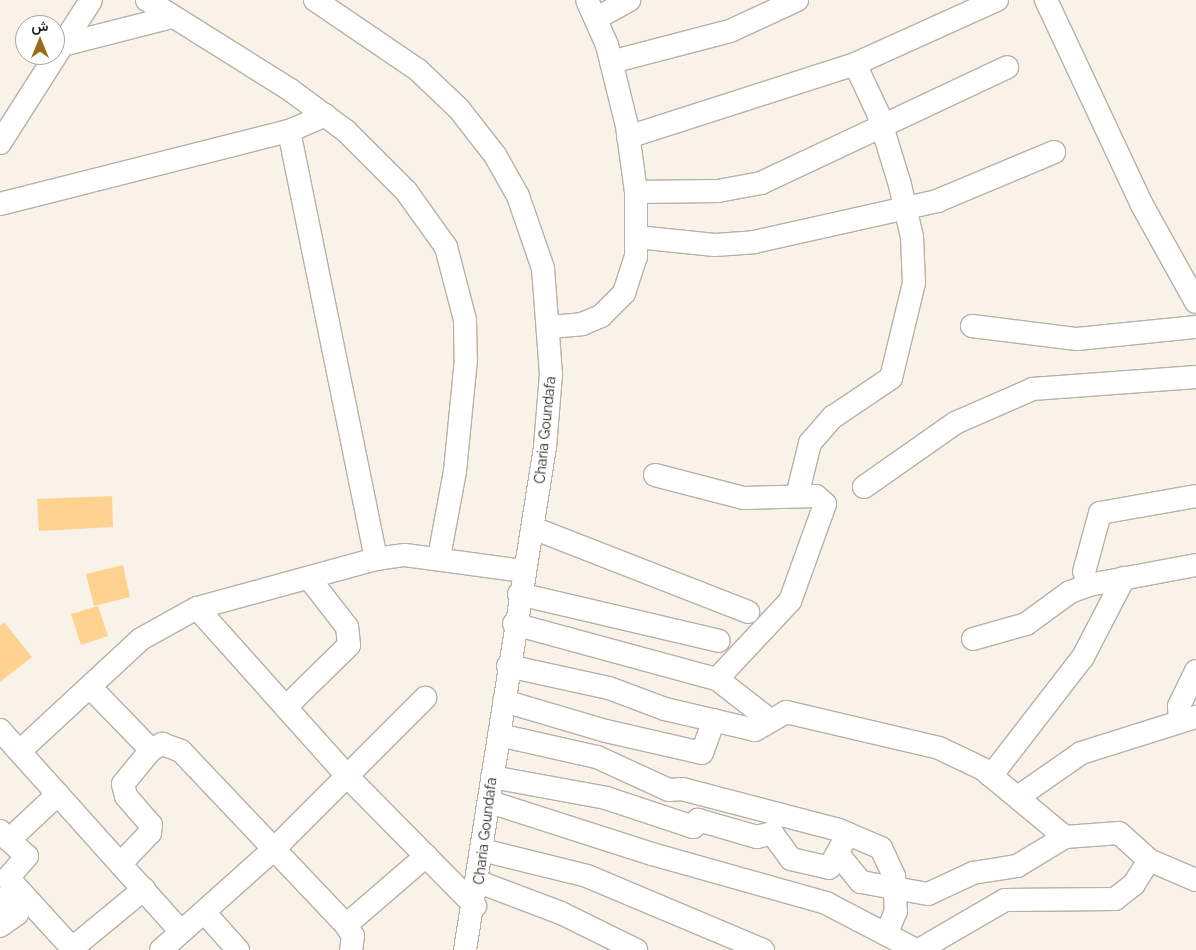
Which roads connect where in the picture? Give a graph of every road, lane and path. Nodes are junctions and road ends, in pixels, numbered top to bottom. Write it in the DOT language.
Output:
graph roads {
  1 [pos="91,0"];
  2 [pos="147,0"];
  3 [pos="315,0"];
  4 [pos="629,0"];
  5 [pos="797,0"];
  6 [pos="997,0"];
  7 [pos="1046,0"];
  8 [pos="592,9"];
  9 [pos="172,17"];
  10 [pos="65,40"];
  11 [pos="65,44"];
  12 [pos="612,62"];
  13 [pos="855,64"];
  14 [pos="49,65"];
  15 [pos="1007,67"];
  16 [pos="326,115"];
  17 [pos="882,126"];
  18 [pos="289,131"];
  19 [pos="628,137"];
  20 [pos="0,143"];
  21 [pos="1054,152"];
  22 [pos="636,192"];
  23 [pos="0,204"];
  24 [pos="906,208"];
  25 [pos="637,237"];
  26 [pos="1196,302"];
  27 [pos="972,326"];
  28 [pos="550,327"];
  29 [pos="1196,327"];
  30 [pos="1196,377"];
  31 [pos="655,475"];
  32 [pos="864,487"];
  33 [pos="797,496"];
  34 [pos="1196,496"];
  35 [pos="533,528"];
  36 [pos="439,557"];
  37 [pos="376,559"];
  38 [pos="1196,565"];
  39 [pos="524,571"];
  40 [pos="1084,572"];
  41 [pos="309,578"];
  42 [pos="1124,578"];
  43 [pos="519,594"];
  44 [pos="197,608"];
  45 [pos="748,612"];
  46 [pos="514,624"];
  47 [pos="973,639"];
  48 [pos="719,641"];
  49 [pos="508,666"];
  50 [pos="1196,671"];
  51 [pos="718,679"];
  52 [pos="90,686"];
  53 [pos="425,698"];
  54 [pos="504,701"];
  55 [pos="286,707"];
  56 [pos="1188,719"];
  57 [pos="714,720"];
  58 [pos="771,721"];
  59 [pos="0,730"];
  60 [pos="499,735"];
  61 [pos="151,750"];
  62 [pos="20,751"];
  63 [pos="991,776"];
  64 [pos="348,777"];
  65 [pos="492,777"];
  66 [pos="58,794"];
  67 [pos="1018,797"];
  68 [pos="490,802"];
  69 [pos="848,834"];
  70 [pos="4,836"];
  71 [pos="1065,837"];
  72 [pos="274,849"];
  73 [pos="482,850"];
  74 [pos="838,854"];
  75 [pos="426,856"];
  76 [pos="1149,860"];
  77 [pos="122,862"];
  78 [pos="1196,880"];
  79 [pos="479,882"];
  80 [pos="895,886"];
  81 [pos="3,887"];
  82 [pos="144,889"];
  83 [pos="475,906"];
  84 [pos="204,912"];
  85 [pos="346,925"];
  86 [pos="0,926"];
  87 [pos="181,932"];
  88 [pos="886,934"];
  89 [pos="71,949"];
  90 [pos="161,950"];
  91 [pos="238,950"];
  92 [pos="351,950"];
  93 [pos="465,950"];
  94 [pos="636,950"];
  95 [pos="763,950"];
  96 [pos="917,950"];
  1 -- 10 [label="street"];
  2 -- 9 [label="street"];
  3 -- 28 [label="street, Charia Goundafa"];
  4 -- 8 [label="street"];
  5 -- 12 [label="street"];
  6 -- 13 [label="street"];
  7 -- 26 [label="street"];
  8 -- 12 [label="street"];
  9 -- 11 [label="street"];
  9 -- 16 [label="street"];
  12 -- 19 [label="street"];
  13 -- 17 [label="street"];
  13 -- 19 [label="street"];
  14 -- 20 [label="street"];
  15 -- 17 [label="street"];
  16 -- 18 [label="street"];
  16 -- 36 [label="street"];
  17 -- 22 [label="street"];
  17 -- 24 [label="street"];
  18 -- 23 [label="street"];
  18 -- 37 [label="street"];
  19 -- 22 [label="street"];
  21 -- 24 [label="street"];
  22 -- 25 [label="street"];
  24 -- 25 [label="street"];
  24 -- 33 [label="street"];
  25 -- 28 [label="street"];
  27 -- 29 [label="street"];
  28 -- 35 [label="street, Charia Goundafa"];
  30 -- 32 [label="street"];
  31 -- 33 [label="street"];
  33 -- 51 [label="street"];
  34 -- 40 [label="street"];
  35 -- 39 [label="street, Charia Goundafa"];
  35 -- 45 [label="street"];
  36 -- 37 [label="street"];
  36 -- 39 [label="street"];
  37 -- 41 [label="street"];
  38 -- 42 [label="street"];
  39 -- 43 [label="street, Charia Goundafa"];
  41 -- 44 [label="street"];
  41 -- 55 [label="street"];
  42 -- 47 [label="street"];
  42 -- 63 [label="street"];
  43 -- 46 [label="street, Charia Goundafa"];
  43 -- 48 [label="street"];
  44 -- 52 [label="street"];
  44 -- 55 [label="street"];
  46 -- 49 [label="street, Charia Goundafa"];
  46 -- 51 [label="street"];
  49 -- 54 [label="street, Charia Goundafa"];
  49 -- 57 [label="street"];
  50 -- 56 [label="street"];
  51 -- 58 [label="street"];
  52 -- 61 [label="street"];
  52 -- 62 [label="street"];
  53 -- 64 [label="street"];
  54 -- 57 [label="street"];
  54 -- 60 [label="street, Charia Goundafa"];
  55 -- 64 [label="street"];
  56 -- 67 [label="street"];
  57 -- 58 [label="street"];
  58 -- 63 [label="street"];
  59 -- 62 [label="street"];
  60 -- 65 [label="street, Charia Goundafa"];
  60 -- 69 [label="street"];
  61 -- 72 [label="street"];
  61 -- 77 [label="street"];
  62 -- 66 [label="street"];
  63 -- 67 [label="street"];
  64 -- 72 [label="street"];
  64 -- 75 [label="street"];
  65 -- 68 [label="street, Charia Goundafa"];
  65 -- 74 [label="street"];
  66 -- 70 [label="street"];
  66 -- 77 [label="street"];
  67 -- 71 [label="street"];
  68 -- 73 [label="street, Charia Goundafa"];
  68 -- 88 [label="street"];
  69 -- 74 [label="street"];
  69 -- 80 [label="street"];
  70 -- 81 [label="street"];
  71 -- 76 [label="street"];
  71 -- 80 [label="street"];
  72 -- 84 [label="street"];
  72 -- 85 [label="street"];
  73 -- 79 [label="street, Charia Goundafa"];
  73 -- 95 [label="street"];
  74 -- 80 [label="street"];
  75 -- 83 [label="street"];
  75 -- 85 [label="street"];
  76 -- 78 [label="street"];
  76 -- 96 [label="street"];
  77 -- 82 [label="street"];
  79 -- 83 [label="street, Charia Goundafa"];
  79 -- 94 [label="street"];
  80 -- 88 [label="street"];
  81 -- 86 [label="street"];
  81 -- 89 [label="street"];
  82 -- 87 [label="street"];
  82 -- 89 [label="street"];
  83 -- 93 [label="street, Charia Goundafa"];
  84 -- 87 [label="street"];
  84 -- 91 [label="street"];
  85 -- 92 [label="street"];
  87 -- 90 [label="street"];
  88 -- 96 [label="street"];
}
